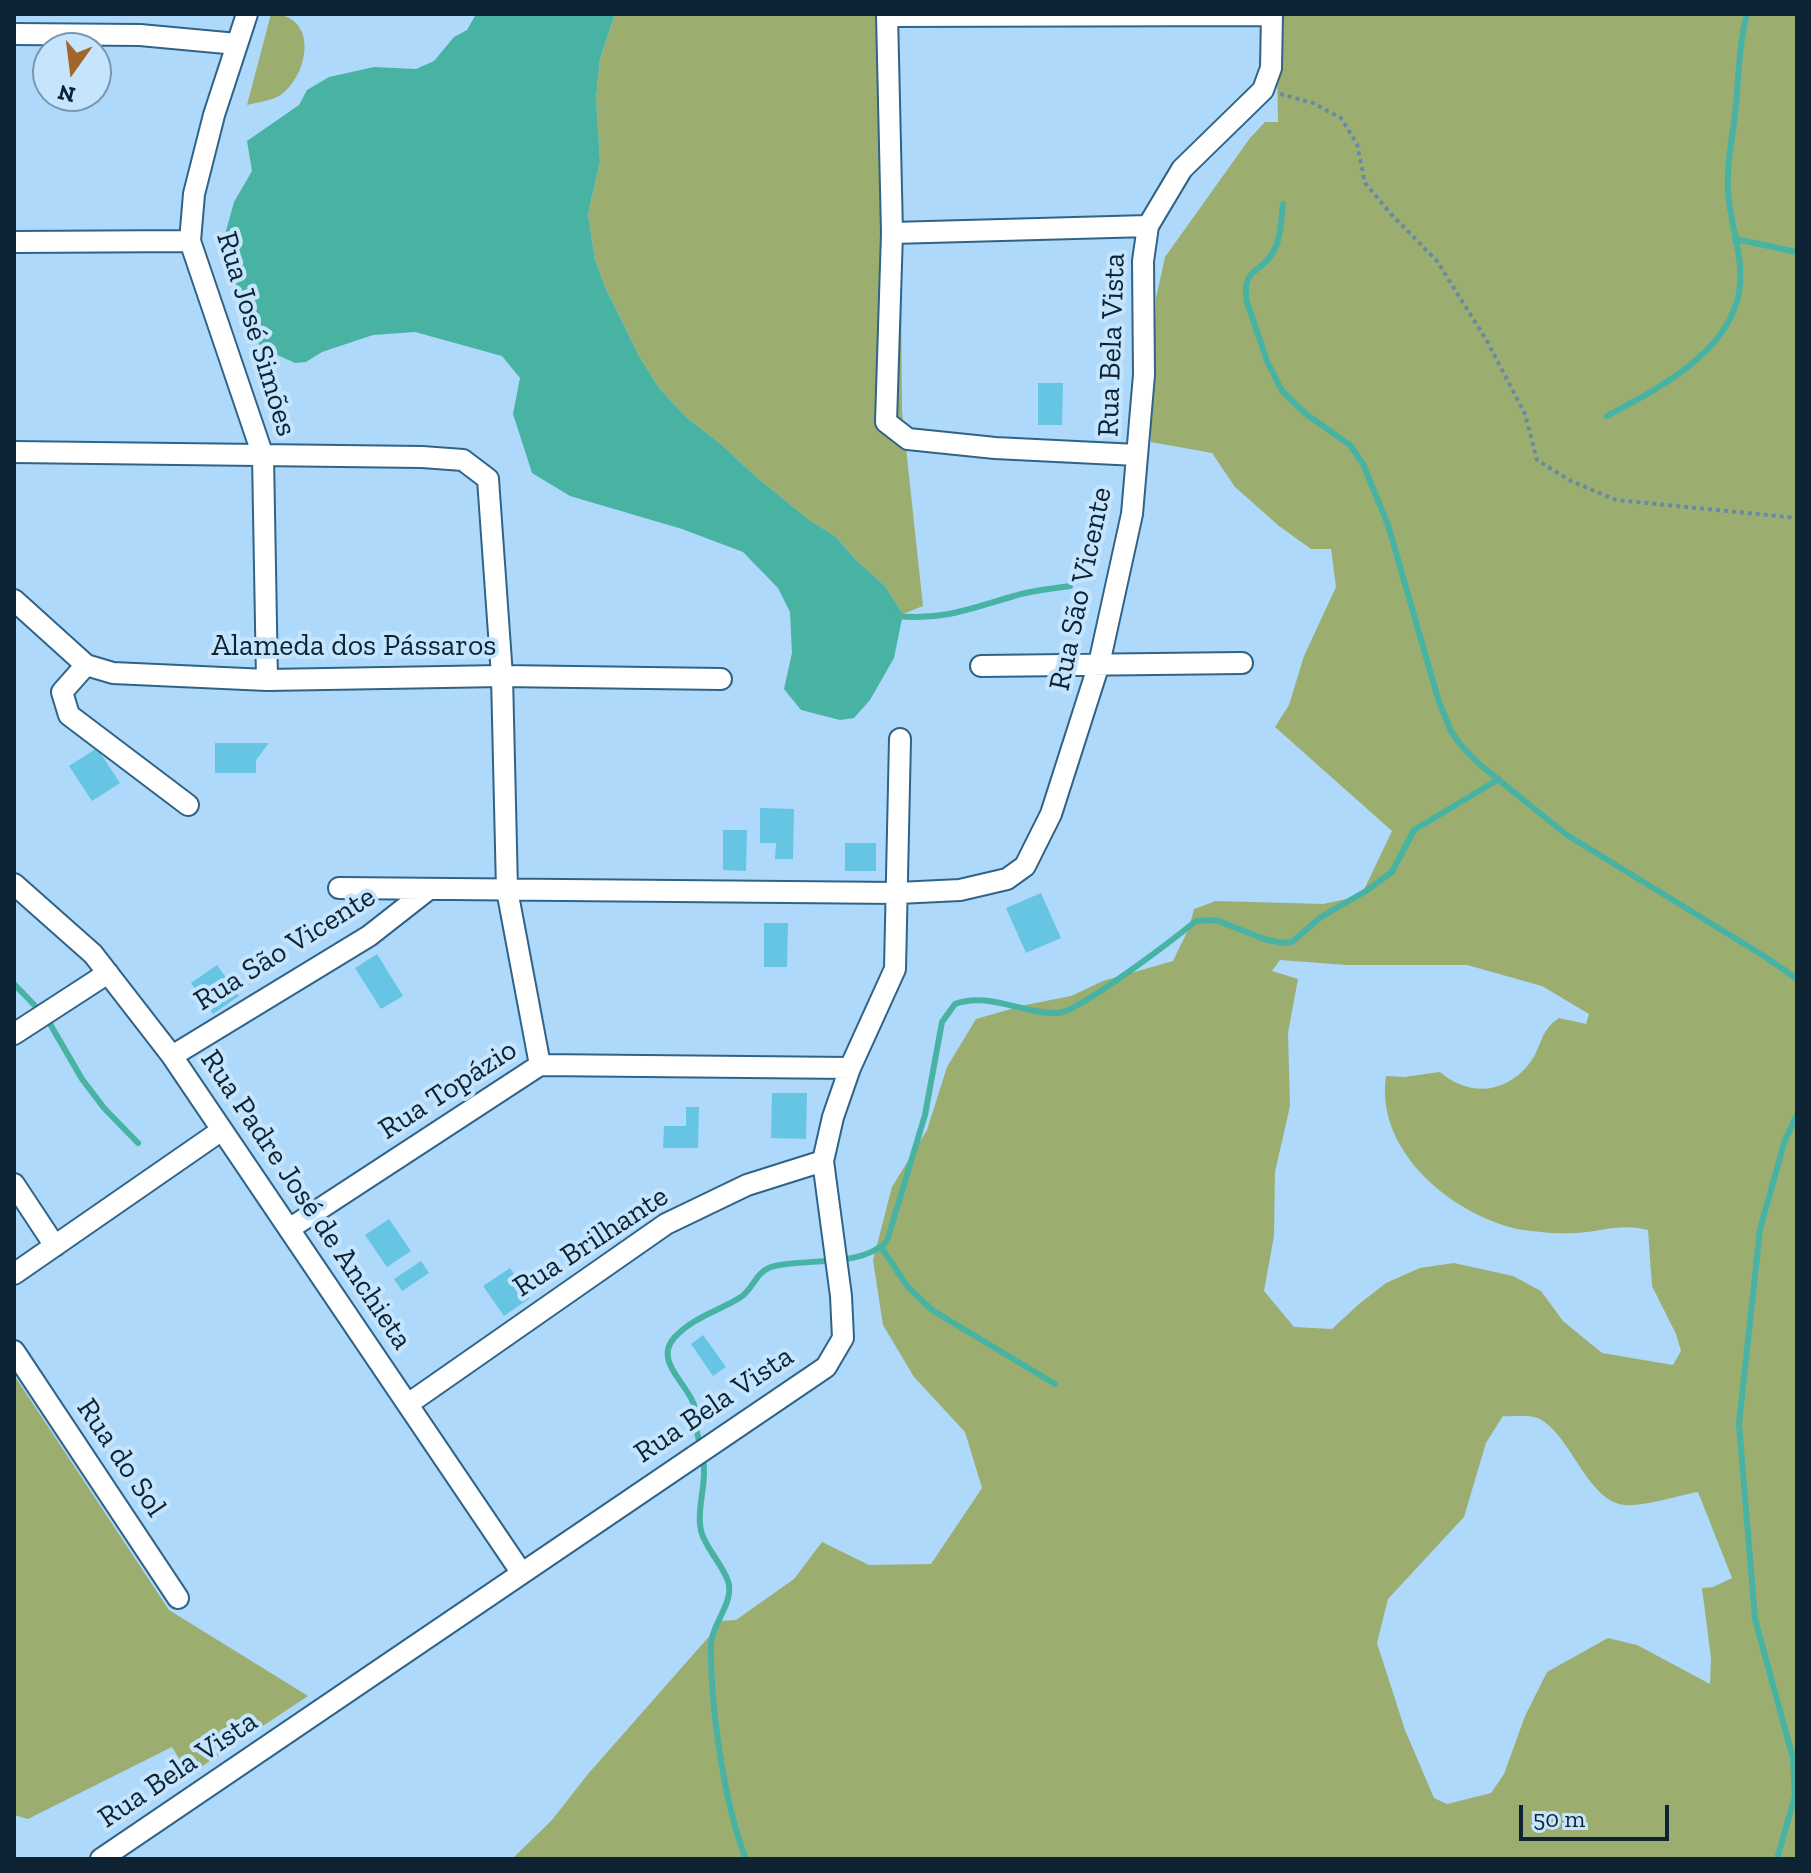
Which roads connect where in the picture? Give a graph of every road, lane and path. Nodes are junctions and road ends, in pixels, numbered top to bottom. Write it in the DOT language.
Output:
graph roads {
  1 [pos="247,14"];
  2 [pos="1272,14"];
  3 [pos="887,15"];
  4 [pos="14,34"];
  5 [pos="237,44"];
  6 [pos="1263,90"];
  7 [pos="1148,226"];
  8 [pos="892,233"];
  9 [pos="190,241"];
  10 [pos="14,242"];
  11 [pos="14,452"];
  12 [pos="1137,455"];
  13 [pos="263,456"];
  14 [pos="1797,518"];
  15 [pos="14,600"];
  16 [pos="1242,663"];
  17 [pos="1099,664"];
  18 [pos="86,665"];
  19 [pos="981,666"];
  20 [pos="502,676"];
  21 [pos="721,679"];
  22 [pos="267,680"];
  23 [pos="900,739"];
  24 [pos="188,805"];
  25 [pos="14,884"];
  26 [pos="339,888"];
  27 [pos="429,889"];
  28 [pos="507,890"];
  29 [pos="898,893"];
  30 [pos="108,973"];
  31 [pos="14,1034"];
  32 [pos="172,1056"];
  33 [pos="540,1065"];
  34 [pos="850,1068"];
  35 [pos="222,1130"];
  36 [pos="823,1161"];
  37 [pos="14,1184"];
  38 [pos="289,1229"];
  39 [pos="55,1246"];
  40 [pos="14,1274"];
  41 [pos="14,1351"];
  42 [pos="408,1404"];
  43 [pos="521,1572"];
  44 [pos="178,1598"];
  45 [pos="101,1859"];
  1 -- 5 [label="street, Rua José Simões"];
  2 -- 3 [label="street"];
  2 -- 6 [label="street"];
  3 -- 8 [label="street, Rua São Vicente"];
  4 -- 5 [label="street"];
  5 -- 9 [label="street, Rua José Simões"];
  6 -- 7 [label="street, Rua Bela Vista"];
  6 -- 14 [label="path"];
  7 -- 8 [label="street"];
  7 -- 12 [label="street, Rua Bela Vista"];
  8 -- 12 [label="street, Rua São Vicente"];
  9 -- 10 [label="street"];
  9 -- 13 [label="street, Rua José Simões"];
  11 -- 13 [label="street"];
  12 -- 17 [label="street, Rua São Vicente"];
  13 -- 20 [label="street"];
  13 -- 22 [label="street, Rua José Simões"];
  15 -- 18 [label="street, Alameda dos Pássaros"];
  16 -- 17 [label="street"];
  17 -- 19 [label="street"];
  17 -- 29 [label="street, Rua São Vicente"];
  18 -- 22 [label="street, Alameda dos Pássaros"];
  18 -- 24 [label="street"];
  20 -- 21 [label="street, Alameda dos Pássaros"];
  20 -- 22 [label="street, Alameda dos Pássaros"];
  20 -- 28 [label="street"];
  23 -- 29 [label="street, Rua Bela Vista"];
  25 -- 30 [label="street, Rua Padre José de Anchieta"];
  26 -- 27 [label="street, Rua São Vicente"];
  27 -- 28 [label="street, Rua São Vicente"];
  27 -- 32 [label="street, Rua São Vicente"];
  28 -- 29 [label="street, Rua São Vicente"];
  28 -- 33 [label="street"];
  29 -- 34 [label="street, Rua Bela Vista"];
  30 -- 31 [label="street"];
  30 -- 32 [label="street, Rua Padre José de Anchieta"];
  32 -- 35 [label="street, Rua Padre José de Anchieta"];
  33 -- 34 [label="street, Rua Topázio"];
  33 -- 38 [label="street, Rua Topázio"];
  34 -- 36 [label="street, Rua Bela Vista"];
  35 -- 38 [label="street, Rua Padre José de Anchieta"];
  35 -- 39 [label="street"];
  36 -- 42 [label="street, Rua Brilhante"];
  36 -- 43 [label="street, Rua Bela Vista"];
  37 -- 39 [label="street"];
  38 -- 42 [label="street, Rua Padre José de Anchieta"];
  39 -- 40 [label="street"];
  41 -- 44 [label="street, Rua do Sol"];
  42 -- 43 [label="street, Rua Padre José de Anchieta"];
  43 -- 45 [label="street, Rua Bela Vista"];
}
